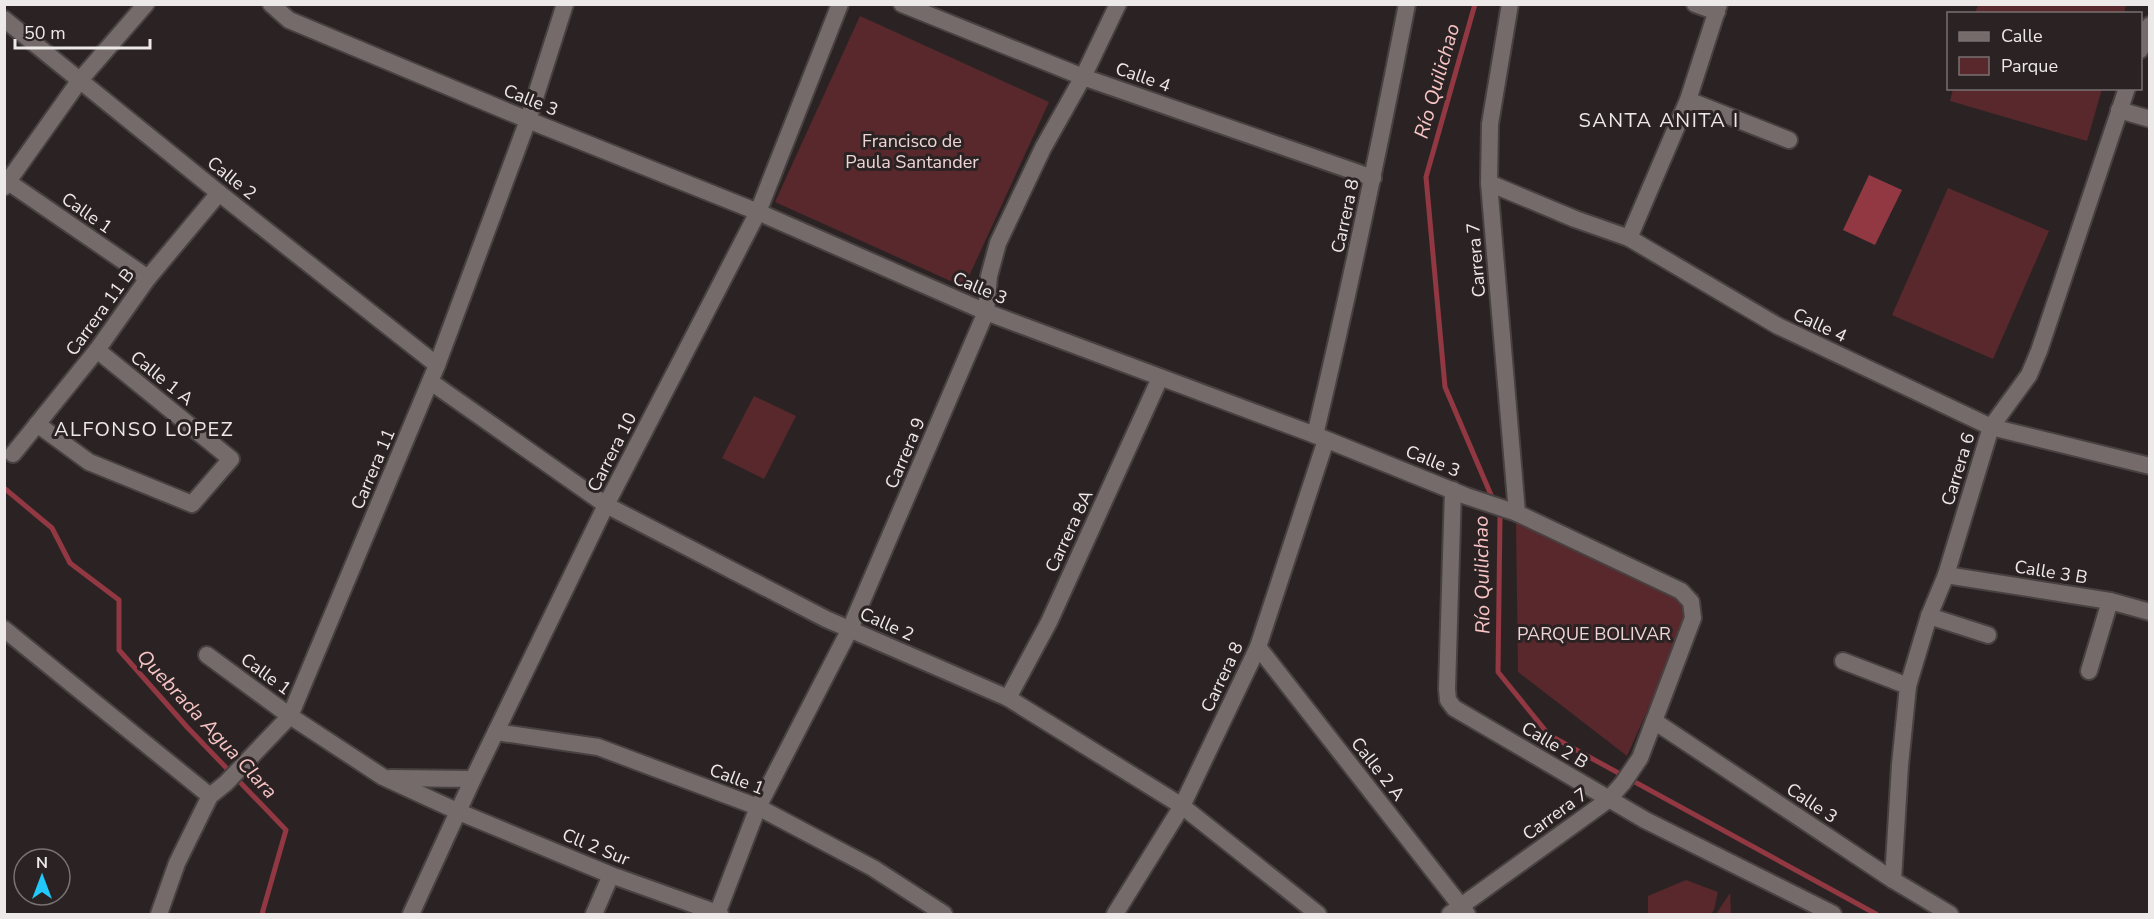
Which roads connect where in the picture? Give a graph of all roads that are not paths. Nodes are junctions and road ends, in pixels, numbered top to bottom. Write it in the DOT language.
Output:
graph roads {
  1 [pos="146,4"];
  2 [pos="271,4"];
  3 [pos="565,4"];
  4 [pos="840,4"];
  5 [pos="902,4"];
  6 [pos="1118,4"];
  7 [pos="1407,4"];
  8 [pos="1510,4"];
  9 [pos="1695,4"];
  10 [pos="1718,8"];
  11 [pos="4,19"];
  12 [pos="2150,25"];
  13 [pos="2142,45"];
  14 [pos="1083,77"];
  15 [pos="80,80"];
  16 [pos="2126,90"];
  17 [pos="1688,100"];
  18 [pos="2119,110"];
  19 [pos="2150,118"];
  20 [pos="528,120"];
  21 [pos="1789,140"];
  22 [pos="1374,178"];
  23 [pos="6,183"];
  24 [pos="1489,183"];
  25 [pos="219,193"];
  26 [pos="758,212"];
  27 [pos="1629,238"];
  28 [pos="148,279"];
  29 [pos="986,312"];
  30 [pos="97,350"];
  31 [pos="437,365"];
  32 [pos="1160,378"];
  33 [pos="431,382"];
  34 [pos="37,424"];
  35 [pos="1991,427"];
  36 [pos="1320,437"];
  37 [pos="12,454"];
  38 [pos="2150,466"];
  39 [pos="1459,493"];
  40 [pos="606,505"];
  41 [pos="1512,512"];
  42 [pos="1946,575"];
  43 [pos="2110,601"];
  44 [pos="2150,612"];
  45 [pos="1929,616"];
  46 [pos="4,628"];
  47 [pos="850,629"];
  48 [pos="1988,635"];
  49 [pos="1258,647"];
  50 [pos="207,655"];
  51 [pos="1843,661"];
  52 [pos="2089,671"];
  53 [pos="1908,686"];
  54 [pos="1008,698"];
  55 [pos="290,716"];
  56 [pos="1654,721"];
  57 [pos="496,732"];
  58 [pos="383,777"];
  59 [pos="473,779"];
  60 [pos="1614,794"];
  61 [pos="210,796"];
  62 [pos="1182,806"];
  63 [pos="758,807"];
  64 [pos="459,812"];
  65 [pos="611,875"];
  66 [pos="1893,880"];
  67 [pos="1459,912"];
  68 [pos="718,914"];
  69 [pos="159,915"];
  70 [pos="411,915"];
  71 [pos="594,915"];
  72 [pos="944,915"];
  73 [pos="1115,915"];
  74 [pos="1318,915"];
  75 [pos="1833,915"];
  76 [pos="1950,915"];
  1 -- 15 [label="street"];
  2 -- 20 [label="street, Calle 3"];
  3 -- 20 [label="street, Carrera 11"];
  4 -- 26 [label="street, Carrera 10"];
  5 -- 14 [label="street, Calle 4"];
  6 -- 14 [label="street, Carrera 9"];
  7 -- 22 [label="street, Carrera 8"];
  8 -- 24 [label="street, Carrera 7"];
  9 -- 10 [label="street"];
  10 -- 17 [label="street"];
  11 -- 15 [label="street, Calle 2"];
  12 -- 13 [label="street"];
  14 -- 22 [label="street, Calle 4"];
  14 -- 29 [label="street, Carrera 9"];
  15 -- 23 [label="street"];
  15 -- 25 [label="street, Calle 2"];
  16 -- 18 [label="street, Carrera 6"];
  17 -- 21 [label="street"];
  17 -- 27 [label="street"];
  18 -- 19 [label="street"];
  18 -- 35 [label="street, Carrera 6"];
  20 -- 26 [label="street, Calle 3"];
  20 -- 31 [label="street, Carrera 11"];
  22 -- 36 [label="street, Carrera 8"];
  23 -- 28 [label="street, Calle 1"];
  24 -- 27 [label="street, Calle 4"];
  24 -- 41 [label="street, Carrera 7"];
  25 -- 28 [label="street, Carrera 11 B"];
  25 -- 31 [label="street, Calle 2"];
  26 -- 29 [label="street, Calle 3"];
  26 -- 40 [label="street, Carrera 10"];
  27 -- 35 [label="street, Calle 4"];
  28 -- 30 [label="street, Carrera 11 B"];
  29 -- 32 [label="street, Calle 3"];
  29 -- 47 [label="street, Carrera 9"];
  30 -- 34 [label="street, Carrera 11 B"];
  30 -- 34 [label="street, Calle 1 A"];
  31 -- 33 [label="street, Carrera 11"];
  32 -- 36 [label="street, Calle 3"];
  32 -- 54 [label="street, Carrera 8A"];
  33 -- 40 [label="street, Calle 2"];
  33 -- 55 [label="street, Carrera 11"];
  34 -- 37 [label="street, Carrera 11 B"];
  35 -- 38 [label="street, Calle 4"];
  35 -- 42 [label="street, Carrera 6"];
  36 -- 39 [label="street, Calle 3"];
  36 -- 49 [label="street, Carrera 8"];
  39 -- 41 [label="street, Calle 3"];
  39 -- 60 [label="street, Calle 2 B"];
  40 -- 47 [label="street, Calle 2"];
  40 -- 57 [label="street, Carrera 10"];
  41 -- 56 [label="street, Calle 3"];
  42 -- 43 [label="street, Calle 3 B"];
  42 -- 45 [label="street, Carrera 6"];
  43 -- 44 [label="street, Calle 3 B"];
  43 -- 52 [label="street"];
  45 -- 48 [label="street"];
  45 -- 53 [label="street, Carrera 6"];
  46 -- 61 [label="street"];
  47 -- 54 [label="street, Calle 2"];
  47 -- 63 [label="street, Carrera 9"];
  49 -- 62 [label="street, Carrera 8"];
  49 -- 67 [label="street, Calle 2 A"];
  50 -- 55 [label="street, Calle 1"];
  51 -- 53 [label="street"];
  53 -- 66 [label="street, Carrera 6"];
  54 -- 62 [label="street, Calle 2"];
  55 -- 58 [label="street, Calle 1"];
  55 -- 61 [label="street, Carrera 11"];
  56 -- 60 [label="street, Carrera 7"];
  56 -- 66 [label="street, Calle 3"];
  57 -- 59 [label="street, Carrera 10"];
  57 -- 63 [label="street, Calle 1"];
  58 -- 59 [label="street"];
  58 -- 64 [label="street, Calle 1"];
  59 -- 64 [label="street, Carrera 10"];
  60 -- 67 [label="street, Carrera 7"];
  60 -- 75 [label="street, Calle 2 B"];
  61 -- 69 [label="street, Carrera 11"];
  62 -- 73 [label="street, Carrera 8"];
  62 -- 74 [label="street, Calle 2"];
  63 -- 68 [label="street, Carrera 9"];
  63 -- 72 [label="street, Calle 1"];
  64 -- 65 [label="street, Cll 2 Sur"];
  64 -- 70 [label="street, Carrera 10"];
  65 -- 68 [label="street, Cll 2 Sur"];
  65 -- 71 [label="street"];
  66 -- 76 [label="street, Calle 3"];
}
